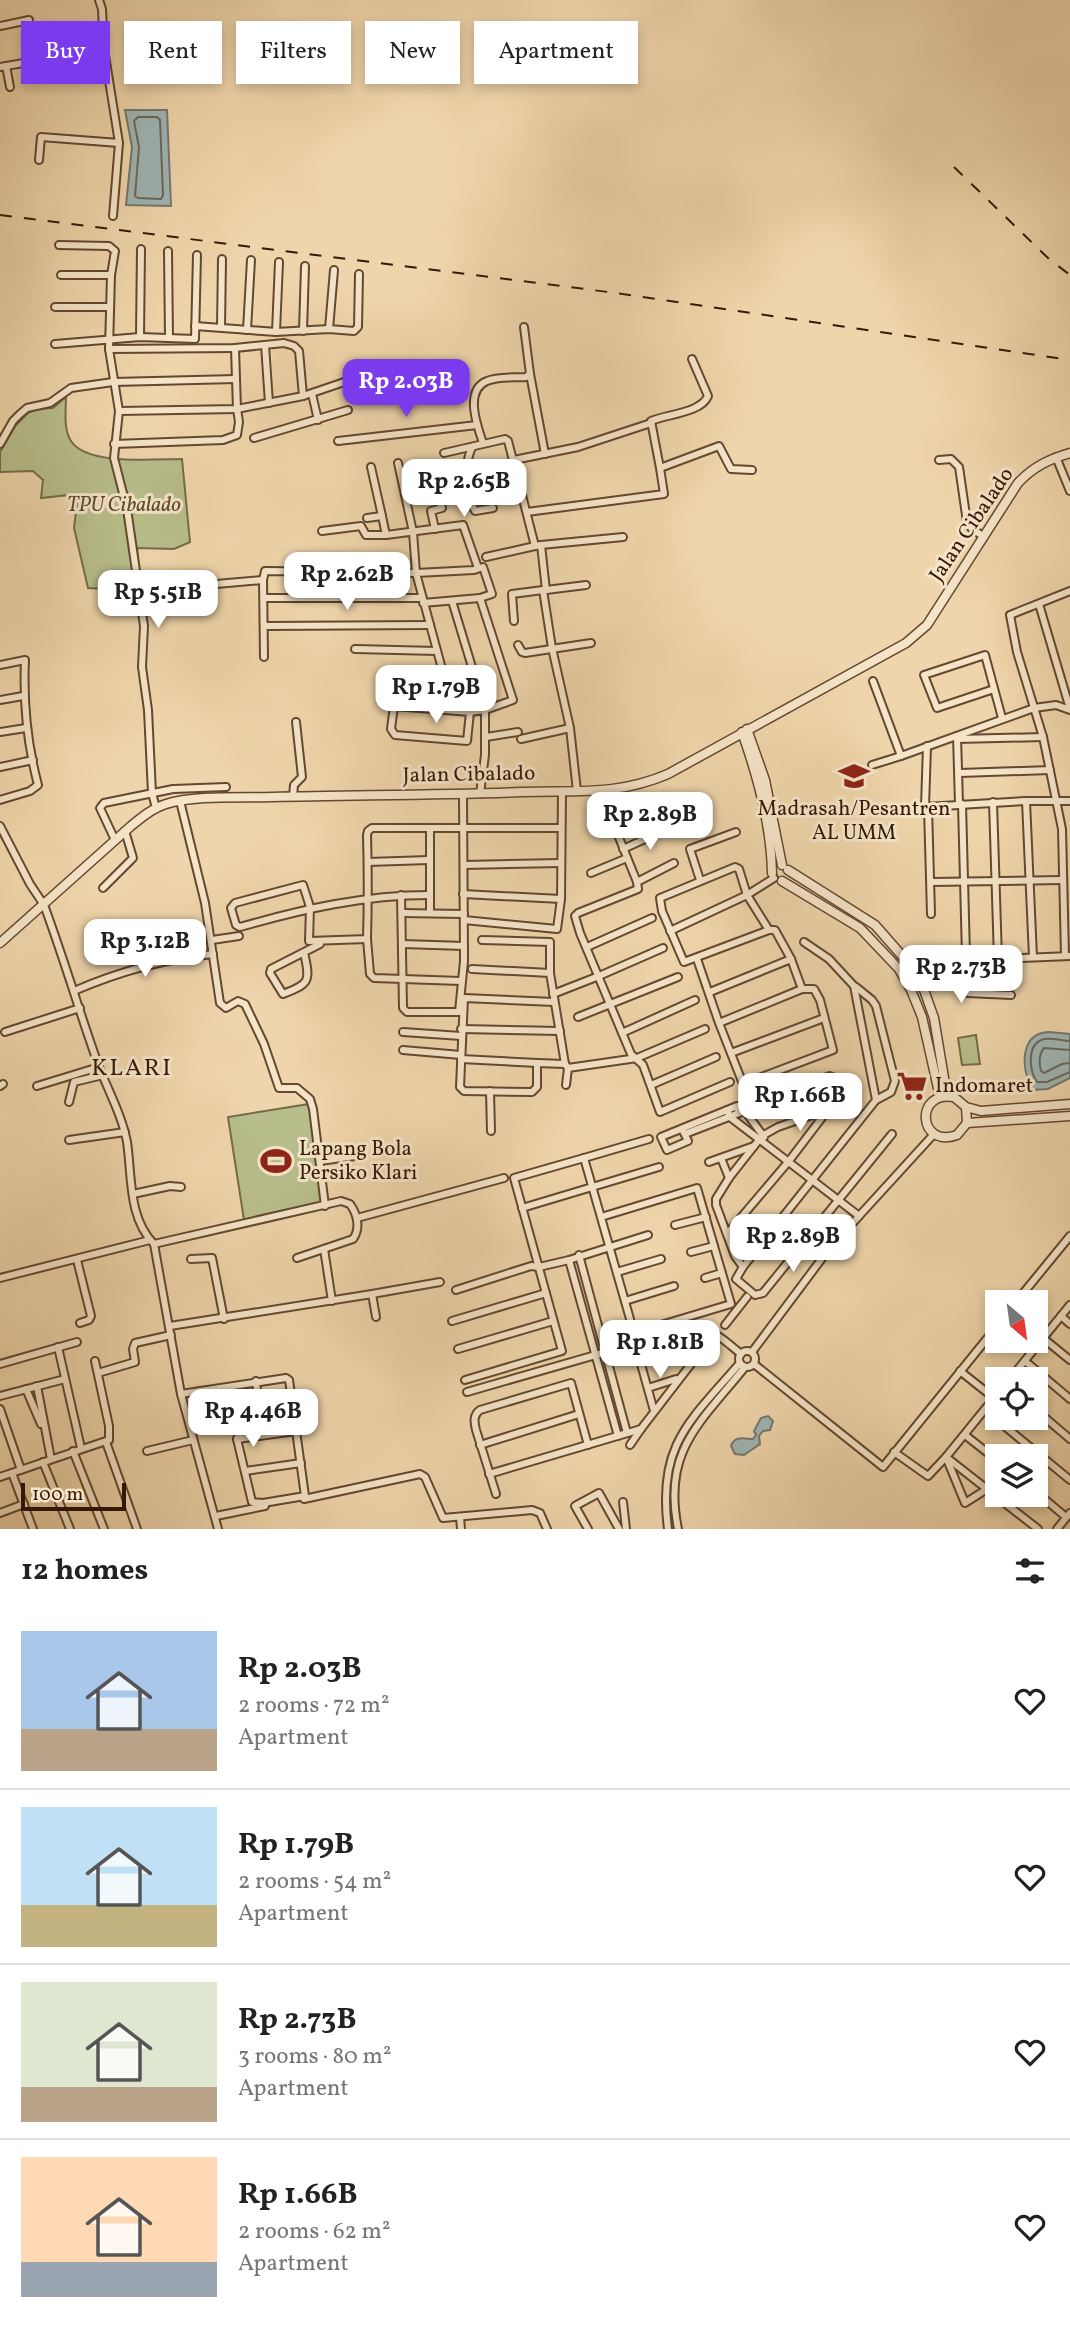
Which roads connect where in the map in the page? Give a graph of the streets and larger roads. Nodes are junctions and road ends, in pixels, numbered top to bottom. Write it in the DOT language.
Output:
graph roads {
  1 [pos="99,0"];
  2 [pos="29,20"];
  3 [pos="104,21"];
  4 [pos="0,26"];
  5 [pos="21,63"];
  6 [pos="3,66"];
  7 [pos="110,84"];
  8 [pos="10,87"];
  9 [pos="119,143"];
  10 [pos="39,160"];
  11 [pos="113,216"];
  12 [pos="59,245"];
  13 [pos="141,249"];
  14 [pos="168,251"];
  15 [pos="197,255"];
  16 [pos="222,259"];
  17 [pos="251,260"];
  18 [pos="279,262"];
  19 [pos="305,266"];
  20 [pos="334,270"];
  21 [pos="359,274"];
  22 [pos="61,275"];
  23 [pos="111,275"];
  24 [pos="55,307"];
  25 [pos="110,307"];
  26 [pos="195,326"];
  27 [pos="221,327"];
  28 [pos="524,327"];
  29 [pos="328,329"];
  30 [pos="247,330"];
  31 [pos="303,331"];
  32 [pos="276,332"];
  33 [pos="140,337"];
  34 [pos="169,337"];
  35 [pos="195,339"];
  36 [pos="110,340"];
  37 [pos="55,344"];
  38 [pos="265,345"];
  39 [pos="197,348"];
  40 [pos="235,348"];
  41 [pos="109,349"];
  42 [pos="692,359"];
  43 [pos="530,374"];
  44 [pos="356,378"];
  45 [pos="236,379"];
  46 [pos="113,382"];
  47 [pos="312,394"];
  48 [pos="303,396"];
  49 [pos="269,403"];
  50 [pos="237,409"];
  51 [pos="348,410"];
  52 [pos="118,411"];
  53 [pos="318,420"];
  54 [pos="651,423"];
  55 [pos="477,425"];
  56 [pos="254,438"];
  57 [pos="338,441"];
  58 [pos="483,443"];
  59 [pos="0,444"];
  60 [pos="114,444"];
  61 [pos="472,447"];
  62 [pos="444,453"];
  63 [pos="1070,453"];
  64 [pos="545,454"];
  65 [pos="1056,457"];
  66 [pos="514,460"];
  67 [pos="939,460"];
  68 [pos="398,463"];
  69 [pos="429,464"];
  70 [pos="371,467"];
  71 [pos="660,468"];
  72 [pos="752,471"];
  73 [pos="519,478"];
  74 [pos="470,486"];
  75 [pos="1070,491"];
  76 [pos="493,508"];
  77 [pos="527,512"];
  78 [pos="382,516"];
  79 [pos="367,518"];
  80 [pos="435,529"];
  81 [pos="322,531"];
  82 [pos="413,532"];
  83 [pos="386,535"];
  84 [pos="983,536"];
  85 [pos="623,537"];
  86 [pos="538,546"];
  87 [pos="486,557"];
  88 [pos="478,568"];
  89 [pos="416,573"];
  90 [pos="263,580"];
  91 [pos="205,585"];
  92 [pos="586,585"];
  93 [pos="544,590"];
  94 [pos="1070,592"];
  95 [pos="264,598"];
  96 [pos="480,598"];
  97 [pos="423,601"];
  98 [pos="452,601"];
  99 [pos="1039,604"];
  100 [pos="514,621"];
  101 [pos="430,625"];
  102 [pos="264,626"];
  103 [pos="591,643"];
  104 [pos="518,645"];
  105 [pos="552,648"];
  106 [pos="355,649"];
  107 [pos="437,651"];
  108 [pos="264,657"];
  109 [pos="0,665"];
  110 [pos="405,677"];
  111 [pos="445,680"];
  112 [pos="873,681"];
  113 [pos="476,682"];
  114 [pos="994,689"];
  115 [pos="23,696"];
  116 [pos="0,700"];
  117 [pos="1034,708"];
  118 [pos="1070,709"];
  119 [pos="485,710"];
  120 [pos="470,712"];
  121 [pos="1002,718"];
  122 [pos="296,722"];
  123 [pos="26,728"];
  124 [pos="570,728"];
  125 [pos="745,731"];
  126 [pos="0,732"];
  127 [pos="486,737"];
  128 [pos="957,737"];
  129 [pos="1043,737"];
  130 [pos="927,746"];
  131 [pos="901,756"];
  132 [pos="33,760"];
  133 [pos="872,765"];
  134 [pos="0,767"];
  135 [pos="1050,770"];
  136 [pos="960,773"];
  137 [pos="576,786"];
  138 [pos="226,787"];
  139 [pos="614,790"];
  140 [pos="562,791"];
  141 [pos="293,793"];
  142 [pos="463,794"];
  143 [pos="480,794"];
  144 [pos="0,800"];
  145 [pos="154,801"];
  146 [pos="180,801"];
  147 [pos="1026,801"];
  148 [pos="1070,801"];
  149 [pos="993,802"];
  150 [pos="1057,802"];
  151 [pos="960,804"];
  152 [pos="928,807"];
  153 [pos="0,826"];
  154 [pos="561,828"];
  155 [pos="430,829"];
  156 [pos="1066,829"];
  157 [pos="464,830"];
  158 [pos="665,830"];
  159 [pos="125,831"];
  160 [pos="736,832"];
  161 [pos="113,836"];
  162 [pos="623,849"];
  163 [pos="627,858"];
  164 [pos="429,860"];
  165 [pos="368,862"];
  166 [pos="561,863"];
  167 [pos="674,863"];
  168 [pos="464,865"];
  169 [pos="785,868"];
  170 [pos="591,873"];
  171 [pos="776,877"];
  172 [pos="700,880"];
  173 [pos="1029,880"];
  174 [pos="1062,880"];
  175 [pos="962,881"];
  176 [pos="997,881"];
  177 [pos="637,882"];
  178 [pos="931,882"];
  179 [pos="103,888"];
  180 [pos="463,894"];
  181 [pos="401,895"];
  182 [pos="430,895"];
  183 [pos="747,895"];
  184 [pos="368,898"];
  185 [pos="561,900"];
  186 [pos="1066,900"];
  187 [pos="44,905"];
  188 [pos="310,907"];
  189 [pos="430,912"];
  190 [pos="402,913"];
  191 [pos="931,914"];
  192 [pos="464,917"];
  193 [pos="652,918"];
  194 [pos="1067,929"];
  195 [pos="769,930"];
  196 [pos="670,931"];
  197 [pos="239,936"];
  198 [pos="367,939"];
  199 [pos="212,940"];
  200 [pos="482,940"];
  201 [pos="323,942"];
  202 [pos="804,942"];
  203 [pos="0,943"];
  204 [pos="403,944"];
  205 [pos="464,946"];
  206 [pos="587,947"];
  207 [pos="663,948"];
  208 [pos="304,953"];
  209 [pos="213,954"];
  210 [pos="1067,956"];
  211 [pos="966,957"];
  212 [pos="1033,957"];
  213 [pos="697,959"];
  214 [pos="998,959"];
  215 [pos="791,960"];
  216 [pos="472,969"];
  217 [pos="550,973"];
  218 [pos="599,976"];
  219 [pos="678,977"];
  220 [pos="402,978"];
  221 [pos="461,981"];
  222 [pos="854,986"];
  223 [pos="802,989"];
  224 [pos="74,991"];
  225 [pos="710,992"];
  226 [pos="1011,995"];
  227 [pos="553,998"];
  228 [pos="695,1000"];
  229 [pos="611,1005"];
  230 [pos="80,1008"];
  231 [pos="578,1017"];
  232 [pos="824,1018"];
  233 [pos="719,1023"];
  234 [pos="705,1029"];
  235 [pos="560,1031"];
  236 [pos="5,1032"];
  237 [pos="403,1032"];
  238 [pos="461,1032"];
  239 [pos="622,1033"];
  240 [pos="403,1050"];
  241 [pos="732,1054"];
  242 [pos="461,1057"];
  243 [pos="716,1057"];
  244 [pos="637,1058"];
  245 [pos="537,1063"];
  246 [pos="567,1066"];
  247 [pos="99,1067"];
  248 [pos="103,1075"];
  249 [pos="730,1082"];
  250 [pos="566,1085"];
  251 [pos="651,1085"];
  252 [pos="37,1086"];
  253 [pos="490,1091"];
  254 [pos="944,1096"];
  255 [pos="876,1100"];
  256 [pos="69,1102"];
  257 [pos="1070,1104"];
  258 [pos="966,1107"];
  259 [pos="828,1109"];
  260 [pos="742,1112"];
  261 [pos="728,1114"];
  262 [pos="1070,1116"];
  263 [pos="967,1123"];
  264 [pos="491,1131"];
  265 [pos="125,1132"];
  266 [pos="684,1132"];
  267 [pos="892,1134"];
  268 [pos="934,1135"];
  269 [pos="761,1137"];
  270 [pos="649,1139"];
  271 [pos="69,1140"];
  272 [pos="755,1146"];
  273 [pos="362,1155"];
  274 [pos="584,1158"];
  275 [pos="721,1158"];
  276 [pos="320,1161"];
  277 [pos="789,1161"];
  278 [pos="709,1162"];
  279 [pos="659,1167"];
  280 [pos="504,1178"];
  281 [pos="729,1178"];
  282 [pos="813,1180"];
  283 [pos="593,1186"];
  284 [pos="181,1187"];
  285 [pos="133,1194"];
  286 [pos="839,1201"];
  287 [pos="325,1206"];
  288 [pos="522,1208"];
  289 [pos="859,1216"];
  290 [pos="601,1217"];
  291 [pos="706,1217"];
  292 [pos="357,1218"];
  293 [pos="675,1225"];
  294 [pos="727,1234"];
  295 [pos="648,1235"];
  296 [pos="1070,1236"];
  297 [pos="152,1242"];
  298 [pos="609,1246"];
  299 [pos="714,1246"];
  300 [pos="324,1249"];
  301 [pos="691,1252"];
  302 [pos="579,1255"];
  303 [pos="297,1258"];
  304 [pos="191,1259"];
  305 [pos="569,1259"];
  306 [pos="661,1259"];
  307 [pos="77,1260"];
  308 [pos="538,1267"];
  309 [pos="743,1267"];
  310 [pos="617,1272"];
  311 [pos="722,1273"];
  312 [pos="0,1278"];
  313 [pos="705,1278"];
  314 [pos="440,1282"];
  315 [pos="674,1286"];
  316 [pos="456,1290"];
  317 [pos="1026,1290"];
  318 [pos="546,1293"];
  319 [pos="372,1294"];
  320 [pos="747,1297"];
  321 [pos="332,1301"];
  322 [pos="625,1301"];
  323 [pos="726,1305"];
  324 [pos="1070,1306"];
  325 [pos="736,1312"];
  326 [pos="1061,1316"];
  327 [pos="376,1317"];
  328 [pos="224,1319"];
  329 [pos="452,1321"];
  330 [pos="553,1321"];
  331 [pos="80,1322"];
  332 [pos="1070,1324"];
  333 [pos="724,1325"];
  334 [pos="170,1326"];
  335 [pos="1048,1332"];
  336 [pos="171,1335"];
  337 [pos="985,1341"];
  338 [pos="77,1342"];
  339 [pos="1048,1342"];
  340 [pos="58,1347"];
  341 [pos="458,1349"];
  342 [pos="605,1352"];
  343 [pos="752,1352"];
  344 [pos="1031,1353"];
  345 [pos="741,1354"];
  346 [pos="596,1355"];
  347 [pos="1070,1360"];
  348 [pos="95,1361"];
  349 [pos="1025,1361"];
  350 [pos="0,1364"];
  351 [pos="754,1364"];
  352 [pos="742,1365"];
  353 [pos="1020,1367"];
  354 [pos="960,1371"];
  355 [pos="98,1373"];
  356 [pos="65,1379"];
  357 [pos="678,1379"];
  358 [pos="465,1380"];
  359 [pos="256,1381"];
  360 [pos="37,1386"];
  361 [pos="648,1388"];
  362 [pos="985,1388"];
  363 [pos="26,1390"];
  364 [pos="467,1392"];
  365 [pos="181,1394"];
  366 [pos="0,1396"];
  367 [pos="710,1398"];
  368 [pos="1070,1399"];
  369 [pos="258,1400"];
  370 [pos="716,1404"];
  371 [pos="0,1409"];
  372 [pos="985,1410"];
  373 [pos="654,1411"];
  374 [pos="579,1413"];
  375 [pos="1048,1420"];
  376 [pos="640,1429"];
  377 [pos="1009,1430"];
  378 [pos="296,1431"];
  379 [pos="45,1433"];
  380 [pos="627,1433"];
  381 [pos="265,1435"];
  382 [pos="964,1435"];
  383 [pos="618,1436"];
  384 [pos="237,1439"];
  385 [pos="1070,1439"];
  386 [pos="193,1440"];
  387 [pos="106,1441"];
  388 [pos="480,1445"];
  389 [pos="588,1445"];
  390 [pos="630,1445"];
  391 [pos="81,1448"];
  392 [pos="73,1451"];
  393 [pos="147,1451"];
  394 [pos="985,1451"];
  395 [pos="894,1452"];
  396 [pos="946,1457"];
  397 [pos="51,1459"];
  398 [pos="43,1462"];
  399 [pos="301,1463"];
  400 [pos="21,1470"];
  401 [pos="245,1471"];
  402 [pos="12,1473"];
  403 [pos="489,1474"];
  404 [pos="0,1477"];
  405 [pos="1070,1480"];
  406 [pos="985,1487"];
  407 [pos="985,1490"];
  408 [pos="496,1494"];
  409 [pos="306,1497"];
  410 [pos="1048,1501"];
  411 [pos="623,1502"];
  412 [pos="24,1504"];
  413 [pos="1010,1507"];
  414 [pos="0,1513"];
  415 [pos="1068,1515"];
  416 [pos="216,1516"];
  417 [pos="460,1517"];
  418 [pos="1024,1518"];
  419 [pos="33,1529"];
  420 [pos="70,1529"];
  421 [pos="104,1529"];
  422 [pos="137,1529"];
  423 [pos="218,1529"];
  424 [pos="461,1529"];
  425 [pos="547,1529"];
  426 [pos="588,1529"];
  427 [pos="619,1529"];
  428 [pos="626,1529"];
  429 [pos="668,1529"];
  430 [pos="678,1529"];
  431 [pos="1027,1529"];
  432 [pos="1038,1529"];
  433 [pos="1057,1529"];
  1 -- 3 [label="street"];
  2 -- 4 [label="street"];
  5 -- 6 [label="street"];
  6 -- 8 [label="street"];
  7 -- 9 [label="street"];
  9 -- 10 [label="street"];
  9 -- 11 [label="street"];
  12 -- 23 [label="street"];
  13 -- 33 [label="street"];
  14 -- 34 [label="street"];
  15 -- 26 [label="street"];
  16 -- 27 [label="street"];
  17 -- 30 [label="street"];
  18 -- 32 [label="street"];
  19 -- 31 [label="street"];
  20 -- 29 [label="street"];
  21 -- 29 [label="street"];
  22 -- 23 [label="street"];
  23 -- 25 [label="street"];
  24 -- 25 [label="street"];
  25 -- 36 [label="street"];
  26 -- 27 [label="street"];
  26 -- 35 [label="street"];
  27 -- 30 [label="street"];
  28 -- 43 [label="street"];
  29 -- 31 [label="street"];
  30 -- 32 [label="street"];
  31 -- 32 [label="street"];
  33 -- 34 [label="street"];
  33 -- 36 [label="street"];
  34 -- 35 [label="street"];
  35 -- 39 [label="street"];
  36 -- 37 [label="street"];
  36 -- 41 [label="street"];
  38 -- 40 [label="street"];
  38 -- 48 [label="street"];
  38 -- 49 [label="street"];
  39 -- 40 [label="street"];
  39 -- 41 [label="street"];
  40 -- 45 [label="street"];
  41 -- 46 [label="street"];
  42 -- 54 [label="street"];
  43 -- 55 [label="street"];
  43 -- 64 [label="street"];
  44 -- 47 [label="street"];
  45 -- 46 [label="street"];
  45 -- 50 [label="street"];
  46 -- 52 [label="street"];
  46 -- 59 [label="street"];
  47 -- 48 [label="street"];
  47 -- 53 [label="street"];
  48 -- 49 [label="street"];
  49 -- 50 [label="street"];
  50 -- 52 [label="street"];
  50 -- 60 [label="street"];
  51 -- 53 [label="street"];
  52 -- 60 [label="street"];
  53 -- 56 [label="street"];
  54 -- 64 [label="street"];
  54 -- 71 [label="street"];
  55 -- 57 [label="street"];
  55 -- 58 [label="street"];
  58 -- 61 [label="street"];
  58 -- 66 [label="street"];
  60 -- 145 [label="street"];
  61 -- 62 [label="street"];
  61 -- 74 [label="street"];
  63 -- 65 [label="street, Jalan Cibalado"];
  64 -- 66 [label="street"];
  65 -- 75 [label="street"];
  65 -- 84 [label="street, Jalan Cibalado"];
  66 -- 73 [label="street"];
  67 -- 84 [label="street"];
  68 -- 82 [label="street"];
  69 -- 80 [label="street"];
  70 -- 78 [label="street"];
  71 -- 72 [label="street"];
  71 -- 77 [label="street"];
  73 -- 74 [label="street"];
  73 -- 77 [label="street"];
  74 -- 76 [label="street"];
  77 -- 86 [label="street"];
  78 -- 79 [label="street"];
  78 -- 83 [label="street"];
  80 -- 82 [label="street"];
  80 -- 88 [label="street"];
  81 -- 83 [label="street"];
  82 -- 83 [label="street"];
  82 -- 89 [label="street"];
  84 -- 125 [label="street, Jalan Cibalado"];
  85 -- 86 [label="street"];
  86 -- 87 [label="street"];
  86 -- 93 [label="street"];
  88 -- 89 [label="street"];
  88 -- 96 [label="street"];
  89 -- 90 [label="street"];
  89 -- 97 [label="street"];
  90 -- 91 [label="street"];
  90 -- 95 [label="street"];
  92 -- 93 [label="street"];
  93 -- 100 [label="street"];
  93 -- 105 [label="street"];
  94 -- 99 [label="street"];
  95 -- 97 [label="street"];
  95 -- 102 [label="street"];
  96 -- 98 [label="street"];
  96 -- 119 [label="street"];
  97 -- 98 [label="street"];
  97 -- 101 [label="street"];
  98 -- 113 [label="street"];
  99 -- 117 [label="street"];
  99 -- 118 [label="street"];
  101 -- 102 [label="street"];
  101 -- 107 [label="street"];
  102 -- 108 [label="street"];
  103 -- 105 [label="street"];
  104 -- 105 [label="street"];
  105 -- 124 [label="street"];
  106 -- 107 [label="street"];
  107 -- 111 [label="street"];
  109 -- 115 [label="street"];
  110 -- 111 [label="street"];
  111 -- 113 [label="street"];
  112 -- 131 [label="street"];
  113 -- 119 [label="street"];
  114 -- 114 [label="street"];
  114 -- 121 [label="street"];
  115 -- 116 [label="street"];
  115 -- 123 [label="street"];
  117 -- 118 [label="street"];
  117 -- 121 [label="street"];
  117 -- 129 [label="street"];
  119 -- 120 [label="street"];
  119 -- 127 [label="street"];
  120 -- 120 [label="street"];
  121 -- 128 [label="street"];
  122 -- 141 [label="street"];
  123 -- 126 [label="street"];
  123 -- 132 [label="street"];
  124 -- 127 [label="street"];
  124 -- 137 [label="street"];
  125 -- 139 [label="street, Jalan Cibalado"];
  125 -- 169 [label="street"];
  125 -- 171 [label="street"];
  127 -- 143 [label="street"];
  128 -- 129 [label="street"];
  128 -- 130 [label="street"];
  128 -- 136 [label="street"];
  129 -- 135 [label="street"];
  130 -- 131 [label="street"];
  130 -- 152 [label="street"];
  131 -- 133 [label="street"];
  132 -- 134 [label="street"];
  132 -- 144 [label="street"];
  135 -- 136 [label="street"];
  135 -- 150 [label="street"];
  136 -- 151 [label="street"];
  137 -- 139 [label="street, Jalan Cibalado"];
  137 -- 140 [label="street, Jalan Cibalado"];
  138 -- 145 [label="street"];
  139 -- 162 [label="street"];
  140 -- 143 [label="street, Jalan Cibalado"];
  140 -- 154 [label="street"];
  141 -- 142 [label="street, Jalan Cibalado"];
  141 -- 146 [label="street, Jalan Cibalado"];
  142 -- 143 [label="street, Jalan Cibalado"];
  142 -- 157 [label="street"];
  145 -- 146 [label="street, Jalan Cibalado"];
  145 -- 159 [label="street, Jalan Cibalado"];
  145 -- 161 [label="street"];
  146 -- 199 [label="street"];
  147 -- 149 [label="street"];
  147 -- 150 [label="street"];
  147 -- 173 [label="street"];
  148 -- 150 [label="street"];
  149 -- 151 [label="street"];
  149 -- 176 [label="street"];
  150 -- 156 [label="street"];
  151 -- 152 [label="street"];
  151 -- 175 [label="street"];
  152 -- 178 [label="street"];
  153 -- 187 [label="street"];
  154 -- 157 [label="street"];
  154 -- 166 [label="street"];
  155 -- 157 [label="street"];
  155 -- 164 [label="street"];
  155 -- 165 [label="street"];
  156 -- 174 [label="street"];
  157 -- 168 [label="street"];
  158 -- 162 [label="street"];
  159 -- 161 [label="street, Jalan Cibalado"];
  159 -- 179 [label="street"];
  160 -- 172 [label="street"];
  161 -- 187 [label="street, Jalan Cibalado"];
  162 -- 163 [label="street"];
  163 -- 170 [label="street"];
  163 -- 177 [label="street"];
  164 -- 165 [label="street"];
  164 -- 182 [label="street"];
  165 -- 184 [label="street"];
  166 -- 168 [label="street"];
  166 -- 185 [label="street"];
  167 -- 177 [label="street"];
  168 -- 180 [label="street"];
  169 -- 171 [label="street"];
  169 -- 171 [label="street"];
  169 -- 254 [label="street"];
  171 -- 183 [label="street"];
  171 -- 254 [label="street"];
  172 -- 183 [label="street"];
  172 -- 196 [label="street"];
  173 -- 174 [label="street"];
  173 -- 176 [label="street"];
  173 -- 212 [label="street"];
  174 -- 186 [label="street"];
  175 -- 176 [label="street"];
  175 -- 178 [label="street"];
  175 -- 211 [label="street"];
  176 -- 214 [label="street"];
  177 -- 206 [label="street"];
  178 -- 191 [label="street"];
  180 -- 185 [label="street"];
  180 -- 192 [label="street"];
  181 -- 182 [label="street"];
  181 -- 184 [label="street"];
  181 -- 190 [label="street"];
  182 -- 189 [label="street"];
  183 -- 195 [label="street"];
  183 -- 196 [label="street"];
  184 -- 188 [label="street"];
  184 -- 198 [label="street"];
  185 -- 192 [label="street"];
  186 -- 194 [label="street"];
  187 -- 203 [label="street, Jalan Cibalado"];
  187 -- 224 [label="street"];
  188 -- 188 [label="street"];
  188 -- 201 [label="street"];
  189 -- 190 [label="street"];
  189 -- 192 [label="street"];
  190 -- 204 [label="street"];
  192 -- 205 [label="street"];
  193 -- 206 [label="street"];
  194 -- 210 [label="street"];
  195 -- 213 [label="street"];
  195 -- 215 [label="street"];
  196 -- 213 [label="street"];
  197 -- 199 [label="street"];
  198 -- 201 [label="street"];
  198 -- 220 [label="street"];
  199 -- 209 [label="street"];
  200 -- 217 [label="street"];
  201 -- 208 [label="street"];
  202 -- 222 [label="street"];
  204 -- 205 [label="street"];
  204 -- 220 [label="street"];
  205 -- 221 [label="street"];
  206 -- 218 [label="street"];
  207 -- 218 [label="street"];
  208 -- 208 [label="street"];
  209 -- 224 [label="street"];
  209 -- 276 [label="street"];
  210 -- 212 [label="street"];
  211 -- 214 [label="street"];
  211 -- 226 [label="street"];
  212 -- 214 [label="street"];
  213 -- 225 [label="street"];
  215 -- 223 [label="street"];
  215 -- 225 [label="street"];
  216 -- 217 [label="street"];
  217 -- 227 [label="street"];
  218 -- 227 [label="street"];
  218 -- 229 [label="street"];
  219 -- 229 [label="street"];
  220 -- 221 [label="street"];
  220 -- 221 [label="street"];
  222 -- 255 [label="street"];
  222 -- 255 [label="street"];
  223 -- 232 [label="street"];
  223 -- 233 [label="street"];
  224 -- 230 [label="street"];
  225 -- 233 [label="street"];
  227 -- 235 [label="street"];
  227 -- 238 [label="street"];
  228 -- 239 [label="street"];
  229 -- 231 [label="street"];
  229 -- 239 [label="street"];
  230 -- 236 [label="street"];
  230 -- 247 [label="street"];
  232 -- 241 [label="street"];
  232 -- 241 [label="street"];
  233 -- 241 [label="street"];
  234 -- 244 [label="street"];
  235 -- 238 [label="street"];
  235 -- 246 [label="street"];
  237 -- 238 [label="street"];
  238 -- 242 [label="street"];
  239 -- 244 [label="street"];
  240 -- 242 [label="street"];
  242 -- 245 [label="street"];
  242 -- 253 [label="street"];
  243 -- 251 [label="street"];
  244 -- 246 [label="street"];
  244 -- 251 [label="street"];
  245 -- 246 [label="street"];
  245 -- 253 [label="street"];
  246 -- 250 [label="street"];
  247 -- 248 [label="street"];
  247 -- 252 [label="street"];
  248 -- 256 [label="street"];
  248 -- 265 [label="street"];
  249 -- 251 [label="street"];
  253 -- 264 [label="street"];
  254 -- 258 [label="street"];
  254 -- 268 [label="street"];
  255 -- 282 [label="street"];
  257 -- 258 [label="street"];
  258 -- 263 [label="street"];
  259 -- 260 [label="street"];
  259 -- 269 [label="street"];
  259 -- 277 [label="street"];
  260 -- 261 [label="street"];
  260 -- 269 [label="street"];
  261 -- 266 [label="street"];
  261 -- 269 [label="street"];
  262 -- 263 [label="street"];
  263 -- 268 [label="street"];
  265 -- 271 [label="street"];
  265 -- 285 [label="street"];
  267 -- 286 [label="street"];
  268 -- 289 [label="street"];
  269 -- 272 [label="street"];
  269 -- 277 [label="street"];
  270 -- 274 [label="street"];
  272 -- 275 [label="street"];
  272 -- 281 [label="street"];
  273 -- 276 [label="street"];
  274 -- 283 [label="street"];
  274 -- 288 [label="street"];
  275 -- 278 [label="street"];
  275 -- 281 [label="street"];
  276 -- 287 [label="street"];
  277 -- 282 [label="street"];
  277 -- 294 [label="street"];
  279 -- 283 [label="street"];
  280 -- 292 [label="street"];
  281 -- 294 [label="street"];
  282 -- 286 [label="street"];
  282 -- 309 [label="street"];
  283 -- 288 [label="street"];
  283 -- 290 [label="street"];
  284 -- 285 [label="street"];
  285 -- 297 [label="street"];
  286 -- 289 [label="street"];
  286 -- 309 [label="street"];
  287 -- 292 [label="street"];
  287 -- 297 [label="street"];
  288 -- 308 [label="street"];
  289 -- 343 [label="street"];
  290 -- 291 [label="street"];
  290 -- 298 [label="street"];
  291 -- 293 [label="street"];
  291 -- 299 [label="street"];
  292 -- 300 [label="street"];
  294 -- 309 [label="street"];
  295 -- 298 [label="street"];
  296 -- 317 [label="street"];
  297 -- 307 [label="street"];
  297 -- 334 [label="street"];
  298 -- 302 [label="street"];
  298 -- 310 [label="street"];
  299 -- 301 [label="street"];
  299 -- 311 [label="street"];
  300 -- 303 [label="street"];
  300 -- 321 [label="street"];
  302 -- 305 [label="street"];
  302 -- 342 [label="street"];
  304 -- 328 [label="street"];
  305 -- 308 [label="street"];
  305 -- 346 [label="street"];
  306 -- 310 [label="street"];
  307 -- 312 [label="street"];
  307 -- 331 [label="street"];
  308 -- 316 [label="street"];
  308 -- 318 [label="street"];
  310 -- 322 [label="street"];
  311 -- 313 [label="street"];
  311 -- 323 [label="street"];
  314 -- 319 [label="street"];
  315 -- 322 [label="street"];
  318 -- 329 [label="street"];
  318 -- 330 [label="street"];
  319 -- 321 [label="street"];
  319 -- 327 [label="street"];
  320 -- 325 [label="street"];
  321 -- 328 [label="street"];
  322 -- 323 [label="street"];
  323 -- 325 [label="street"];
  324 -- 326 [label="street"];
  325 -- 333 [label="street"];
  326 -- 332 [label="street"];
  326 -- 335 [label="street"];
  328 -- 334 [label="street"];
  330 -- 341 [label="street"];
  330 -- 358 [label="street"];
  334 -- 336 [label="street"];
  336 -- 355 [label="street"];
  336 -- 365 [label="street"];
  337 -- 354 [label="street"];
  338 -- 340 [label="street"];
  339 -- 347 [label="street"];
  340 -- 350 [label="street"];
  340 -- 356 [label="street"];
  342 -- 345 [label="street"];
  342 -- 346 [label="street"];
  342 -- 380 [label="street"];
  343 -- 345 [label="street"];
  343 -- 351 [label="street"];
  344 -- 349 [label="street"];
  345 -- 352 [label="street"];
  346 -- 364 [label="street"];
  346 -- 383 [label="street"];
  348 -- 355 [label="street"];
  349 -- 353 [label="street"];
  349 -- 368 [label="street"];
  351 -- 352 [label="street"];
  351 -- 395 [label="street"];
  352 -- 367 [label="street"];
  352 -- 370 [label="street"];
  354 -- 362 [label="street"];
  354 -- 395 [label="street"];
  355 -- 387 [label="street"];
  356 -- 360 [label="street"];
  356 -- 391 [label="street"];
  357 -- 361 [label="street"];
  357 -- 361 [label="street"];
  357 -- 373 [label="street"];
  359 -- 365 [label="street"];
  359 -- 369 [label="street"];
  359 -- 378 [label="street"];
  360 -- 363 [label="street"];
  360 -- 379 [label="street"];
  361 -- 373 [label="street"];
  363 -- 366 [label="street"];
  363 -- 379 [label="street"];
  365 -- 386 [label="street"];
  367 -- 370 [label="street"];
  367 -- 429 [label="street"];
  369 -- 381 [label="street"];
  369 -- 384 [label="street"];
  370 -- 430 [label="street"];
  371 -- 400 [label="street"];
  372 -- 382 [label="street"];
  373 -- 376 [label="street"];
  374 -- 388 [label="street"];
  374 -- 388 [label="street"];
  374 -- 389 [label="street"];
  375 -- 385 [label="street"];
  376 -- 380 [label="street"];
  376 -- 390 [label="street"];
  377 -- 405 [label="street"];
  378 -- 381 [label="street"];
  378 -- 399 [label="street"];
  379 -- 397 [label="street"];
  380 -- 383 [label="street"];
  381 -- 384 [label="street"];
  382 -- 394 [label="street"];
  382 -- 396 [label="street"];
  383 -- 389 [label="street"];
  384 -- 401 [label="street"];
  386 -- 393 [label="street"];
  386 -- 416 [label="street"];
  387 -- 391 [label="street"];
  387 -- 422 [label="street"];
  388 -- 403 [label="street"];
  389 -- 403 [label="street"];
  391 -- 392 [label="street"];
  392 -- 397 [label="street"];
  392 -- 421 [label="street"];
  395 -- 396 [label="street"];
  396 -- 406 [label="street"];
  396 -- 407 [label="street"];
  397 -- 398 [label="street"];
  398 -- 400 [label="street"];
  398 -- 420 [label="street"];
  399 -- 401 [label="street"];
  399 -- 409 [label="street"];
  400 -- 402 [label="street"];
  401 -- 409 [label="street"];
  402 -- 404 [label="street"];
  402 -- 412 [label="street"];
  403 -- 408 [label="street"];
  409 -- 416 [label="street"];
  409 -- 417 [label="street"];
  410 -- 415 [label="street"];
  411 -- 428 [label="street"];
  412 -- 414 [label="street"];
  412 -- 419 [label="street"];
  413 -- 418 [label="street"];
  415 -- 433 [label="street"];
  416 -- 423 [label="street"];
  417 -- 424 [label="street"];
  417 -- 425 [label="street"];
  418 -- 431 [label="street"];
  418 -- 432 [label="street"];
  426 -- 427 [label="street"];
}
